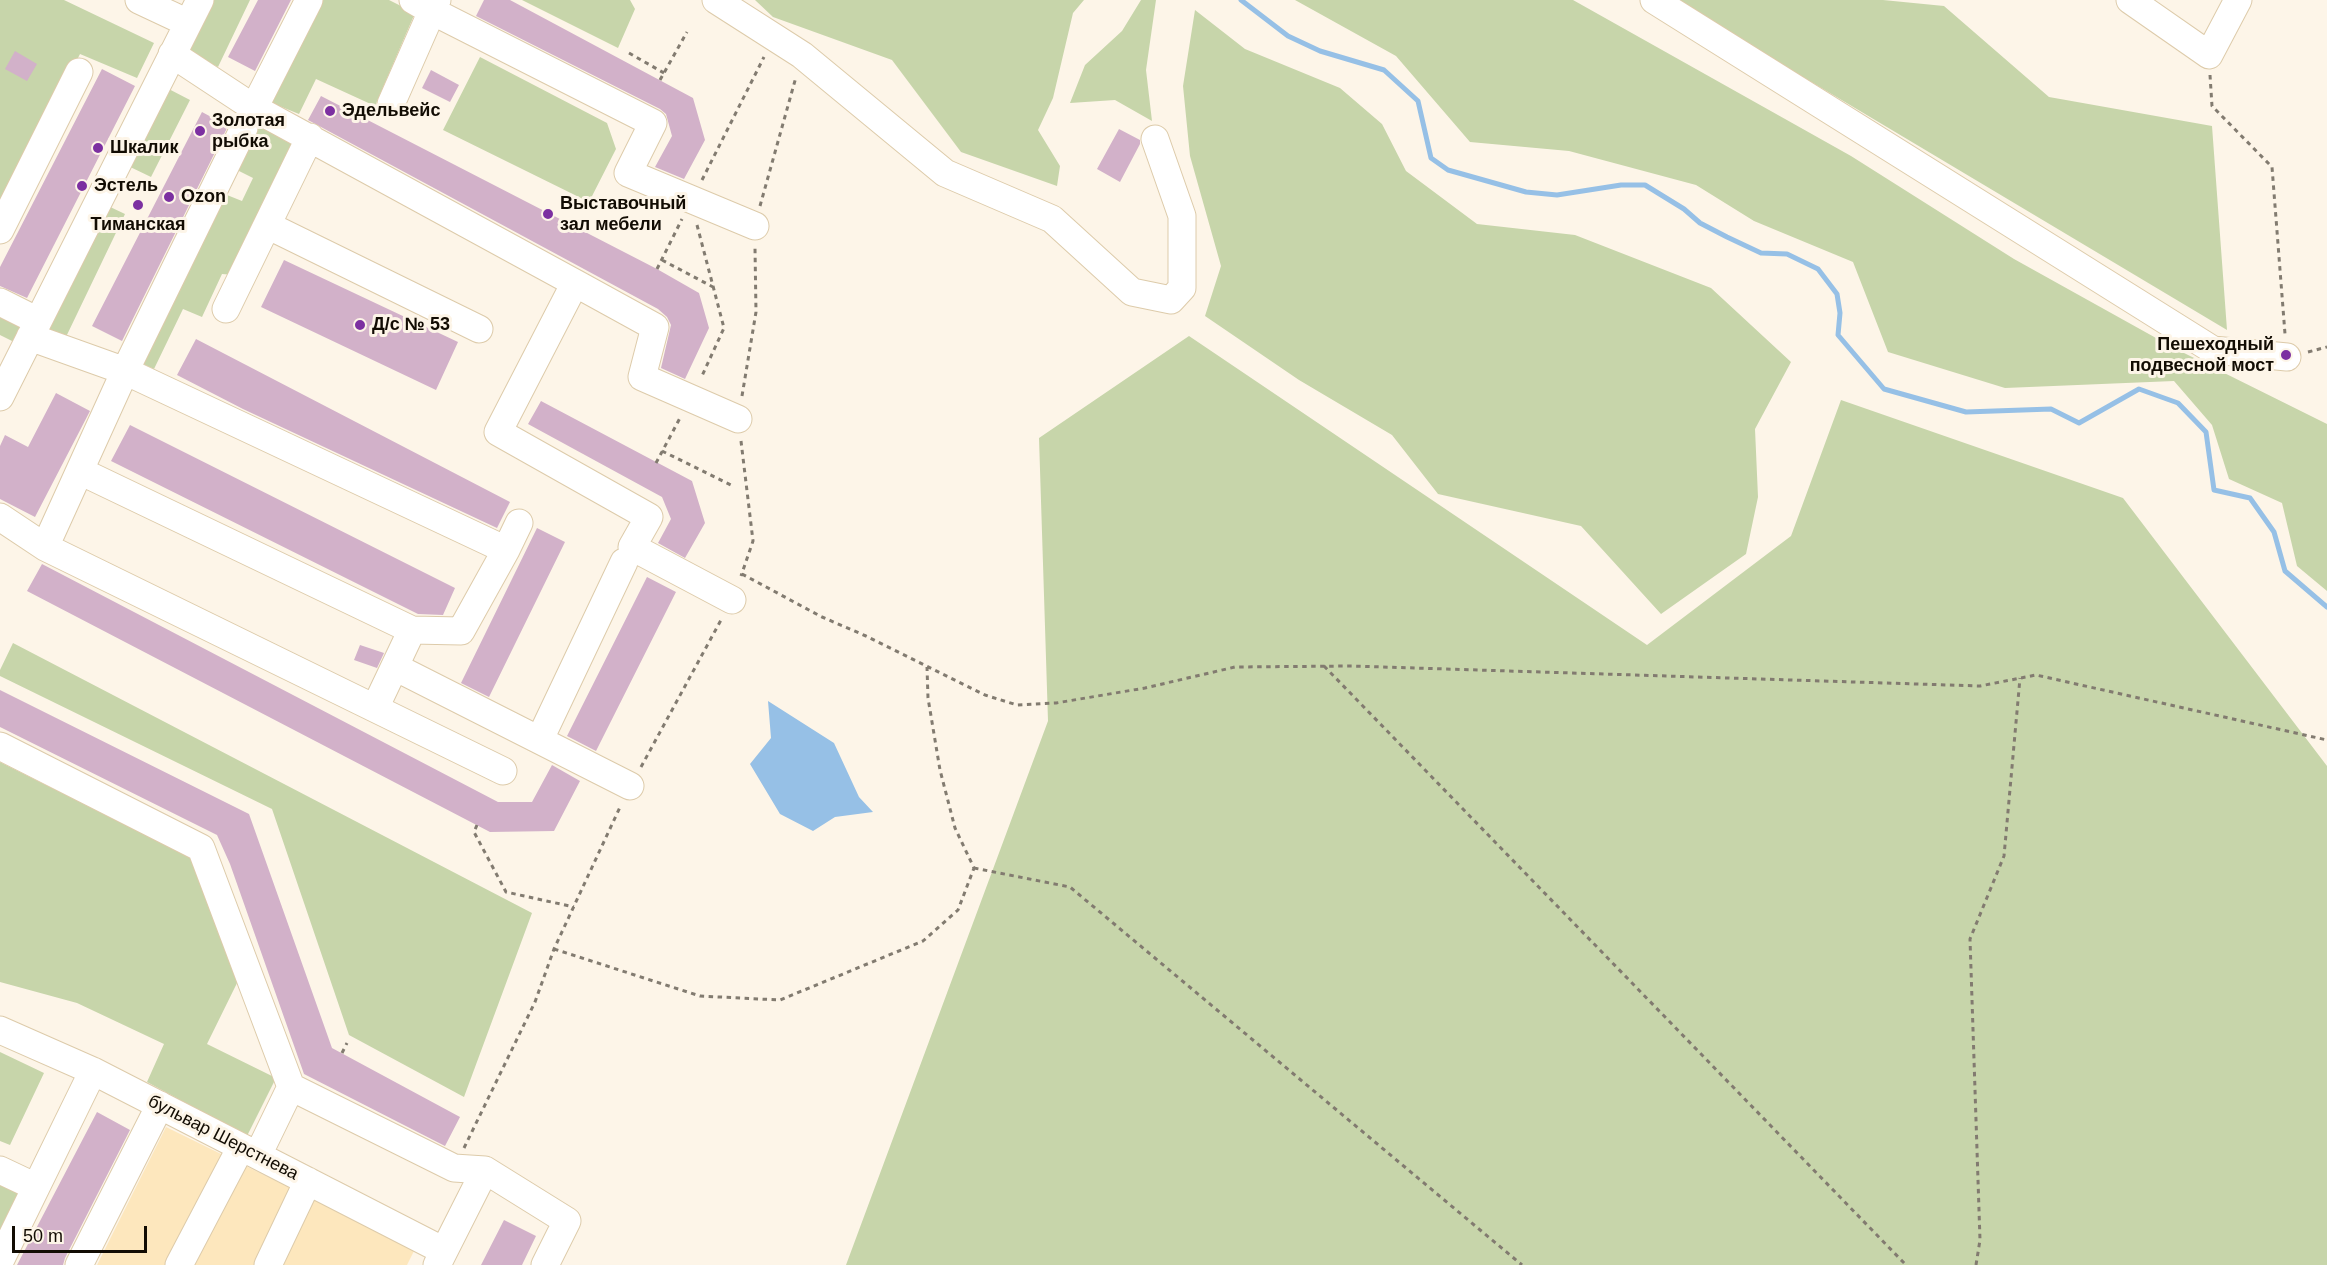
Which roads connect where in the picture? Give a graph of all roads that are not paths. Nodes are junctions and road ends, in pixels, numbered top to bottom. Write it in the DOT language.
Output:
graph roads {
  1 [pos="139,0"];
  2 [pos="309,0"];
  3 [pos="716,0"];
  4 [pos="1654,0"];
  5 [pos="2130,0"];
  6 [pos="2238,0"];
  7 [pos="427,4"];
  8 [pos="194,12"];
  9 [pos="172,54"];
  10 [pos="79,72"];
  11 [pos="391,104"];
  12 [pos="249,118"];
  13 [pos="310,137"];
  14 [pos="1155,139"];
  15 [pos="267,225"];
  16 [pos="754,226"];
  17 [pos="0,230"];
  18 [pos="575,283"];
  19 [pos="0,302"];
  20 [pos="226,309"];
  21 [pos="34,329"];
  22 [pos="479,329"];
  23 [pos="2287,357"];
  24 [pos="8,363"];
  25 [pos="126,371"];
  26 [pos="0,397"];
  27 [pos="738,419"];
  28 [pos="80,471"];
  29 [pos="0,517"];
  30 [pos="519,523"];
  31 [pos="45,547"];
  32 [pos="506,550"];
  33 [pos="624,562"];
  34 [pos="732,600"];
  35 [pos="412,630"];
  36 [pos="395,667"];
  37 [pos="375,708"];
  38 [pos="540,740"];
  39 [pos="0,746"];
  40 [pos="503,771"];
  41 [pos="630,786"];
  42 [pos="0,1030"];
  43 [pos="93,1071"];
  44 [pos="291,1087"];
  45 [pos="160,1106"];
  46 [pos="250,1151"];
  47 [pos="0,1170"];
  48 [pos="485,1170"];
  49 [pos="308,1181"];
  50 [pos="36,1187"];
  51 [pos="441,1258"];
  52 [pos="0,1261"];
  53 [pos="79,1265"];
  54 [pos="179,1265"];
  55 [pos="268,1265"];
  56 [pos="545,1265"];
  1 -- 8 [label="street"];
  2 -- 12 [label="street"];
  3 -- 14 [label="street"];
  4 -- 23 [label="street"];
  5 -- 6 [label="street"];
  7 -- 11 [label="street"];
  7 -- 16 [label="street"];
  8 -- 9 [label="street"];
  9 -- 12 [label="street"];
  9 -- 21 [label="street"];
  10 -- 17 [label="street"];
  12 -- 13 [label="street"];
  12 -- 25 [label="street"];
  13 -- 15 [label="street"];
  13 -- 18 [label="street"];
  15 -- 20 [label="street"];
  15 -- 22 [label="street"];
  18 -- 27 [label="street"];
  18 -- 34 [label="street"];
  19 -- 21 [label="street"];
  21 -- 24 [label="street"];
  21 -- 25 [label="street"];
  24 -- 26 [label="street"];
  25 -- 28 [label="street"];
  25 -- 32 [label="street"];
  28 -- 31 [label="street"];
  28 -- 35 [label="street"];
  29 -- 31 [label="street"];
  30 -- 32 [label="street"];
  31 -- 37 [label="street"];
  32 -- 35 [label="street"];
  33 -- 38 [label="street"];
  35 -- 36 [label="street"];
  36 -- 37 [label="street"];
  36 -- 38 [label="street"];
  37 -- 40 [label="street"];
  38 -- 41 [label="street"];
  39 -- 44 [label="street"];
  42 -- 43 [label="street, бульвар Шерстнева"];
  43 -- 45 [label="street, бульвар Шерстнева"];
  43 -- 50 [label="street"];
  44 -- 46 [label="street"];
  44 -- 48 [label="street"];
  45 -- 46 [label="street, бульвар Шерстнева"];
  45 -- 53 [label="street"];
  46 -- 49 [label="street, бульвар Шерстнева"];
  46 -- 54 [label="street"];
  47 -- 50 [label="street"];
  48 -- 51 [label="street"];
  48 -- 56 [label="street"];
  49 -- 51 [label="street, бульвар Шерстнева"];
  49 -- 55 [label="street"];
  50 -- 52 [label="street"];
}
